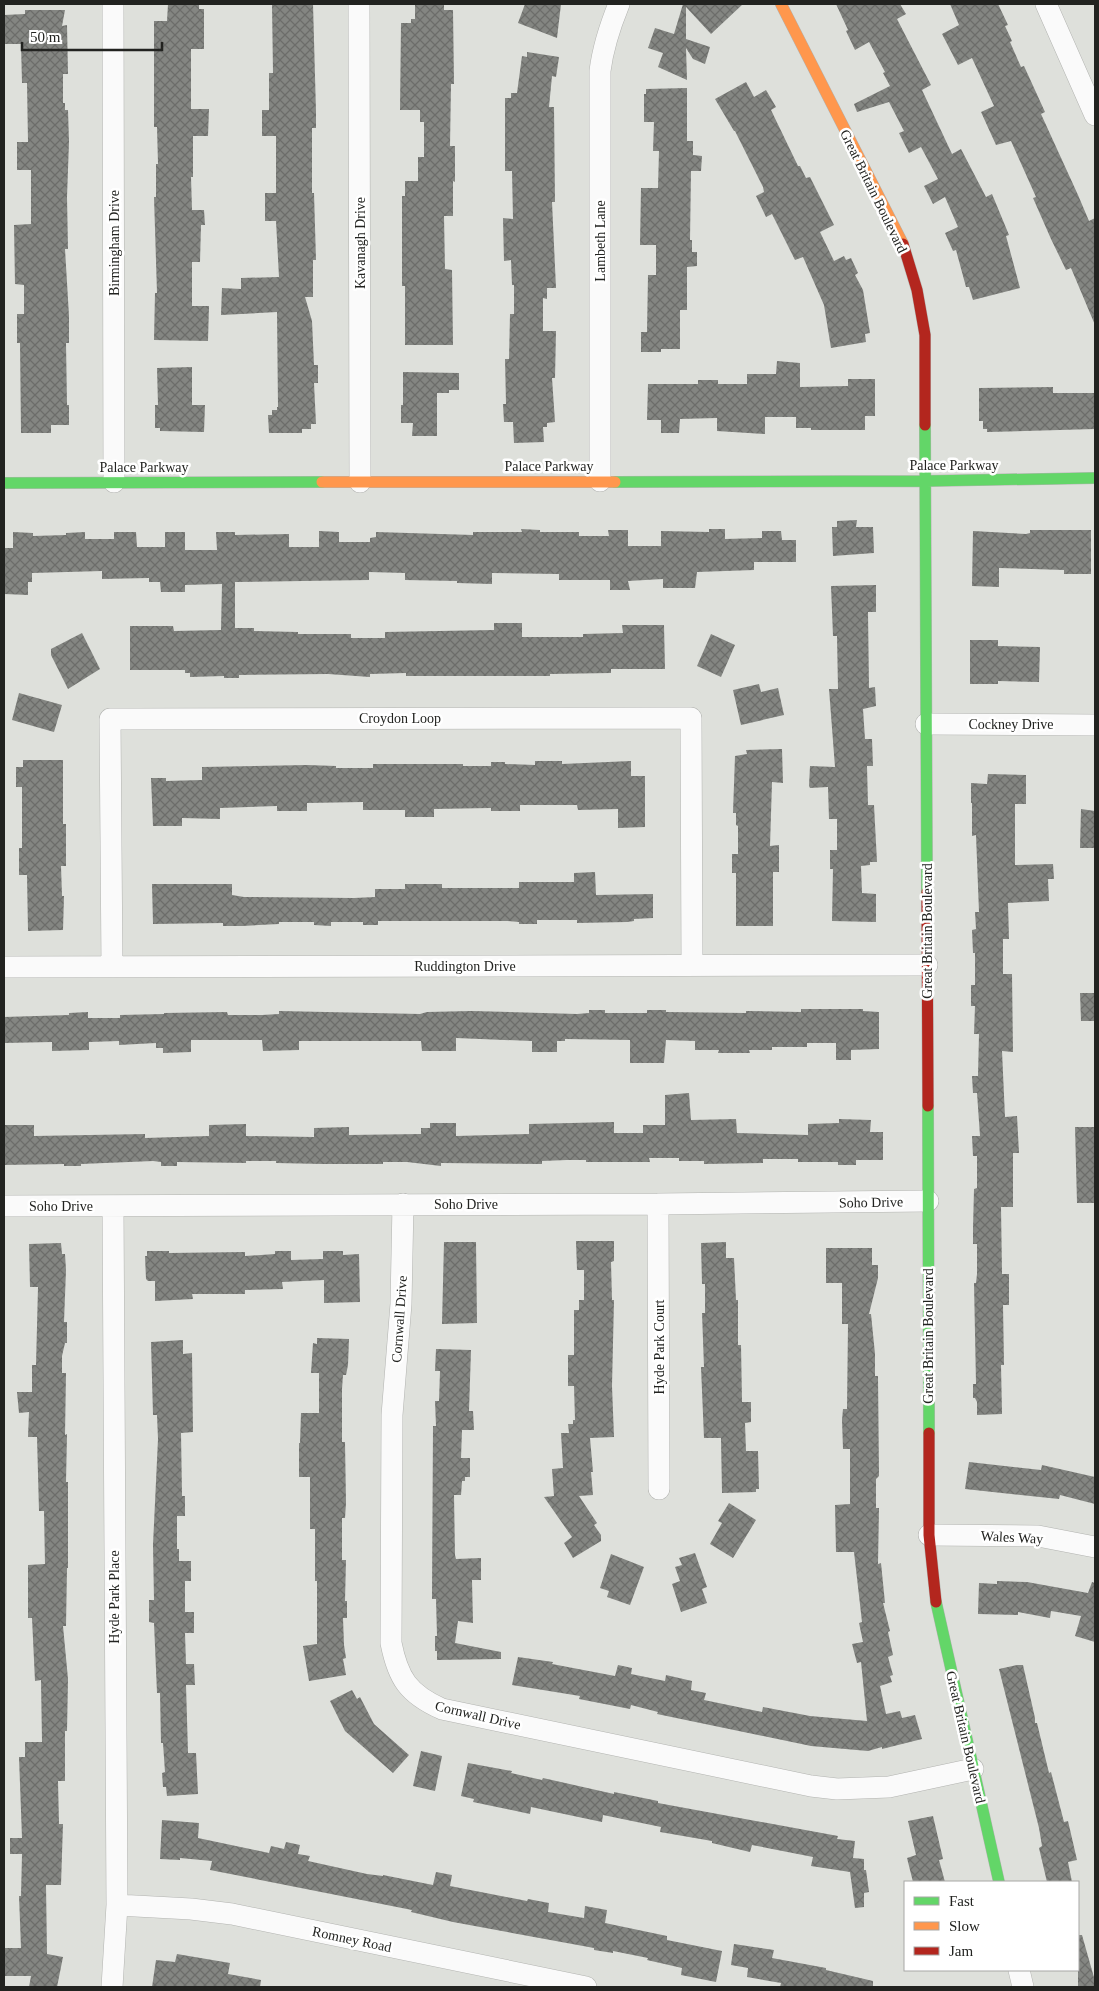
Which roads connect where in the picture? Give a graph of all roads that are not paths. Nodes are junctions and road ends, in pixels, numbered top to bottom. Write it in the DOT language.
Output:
graph roads {
  1 [pos="112,4"];
  2 [pos="359,4"];
  3 [pos="620,4"];
  4 [pos="781,4"];
  5 [pos="1046,4"];
  6 [pos="1095,115"];
  7 [pos="1095,478"];
  8 [pos="600,481"];
  9 [pos="926,481"];
  10 [pos="114,482"];
  11 [pos="360,482"];
  12 [pos="4,483"];
  13 [pos="926,724"];
  14 [pos="1095,725"];
  15 [pos="692,965"];
  16 [pos="927,965"];
  17 [pos="4,967"];
  18 [pos="112,967"];
  19 [pos="928,1202"];
  20 [pos="403,1204"];
  21 [pos="658,1204"];
  22 [pos="4,1206"];
  23 [pos="113,1206"];
  24 [pos="659,1489"];
  25 [pos="929,1535"];
  26 [pos="1095,1547"];
  27 [pos="973,1769"];
  28 [pos="999,1881"];
  29 [pos="117,1905"];
  30 [pos="1019,1971"];
  31 [pos="112,1987"];
  32 [pos="586,1987"];
  33 [pos="1023,1987"];
  1 -- 10 [label="street, Birmingham Drive"];
  2 -- 11 [label="street, Kavanagh Drive"];
  3 -- 8 [label="street, Lambeth Lane"];
  4 -- 9 [label="street, Great Britain Boulevard"];
  5 -- 6 [label="street"];
  7 -- 9 [label="street, Palace Parkway"];
  8 -- 9 [label="street, Palace Parkway"];
  8 -- 11 [label="street, Palace Parkway"];
  9 -- 13 [label="street, Great Britain Boulevard"];
  10 -- 11 [label="street, Palace Parkway"];
  10 -- 12 [label="street, Palace Parkway"];
  13 -- 14 [label="street, Cockney Drive"];
  13 -- 16 [label="street, Great Britain Boulevard"];
  15 -- 16 [label="street, Ruddington Drive"];
  15 -- 18 [label="street, Ruddington Drive"];
  15 -- 18 [label="street, Croydon Loop"];
  16 -- 19 [label="street, Great Britain Boulevard"];
  17 -- 18 [label="street, Ruddington Drive"];
  19 -- 21 [label="street, Soho Drive"];
  19 -- 25 [label="street, Great Britain Boulevard"];
  20 -- 21 [label="street, Soho Drive"];
  20 -- 23 [label="street, Soho Drive"];
  20 -- 27 [label="street, Cornwall Drive"];
  21 -- 24 [label="street, Hyde Park Court"];
  22 -- 23 [label="street, Soho Drive"];
  23 -- 29 [label="street, Hyde Park Place"];
  25 -- 26 [label="street, Wales Way"];
  25 -- 27 [label="street, Great Britain Boulevard"];
  27 -- 28 [label="street, Great Britain Boulevard"];
  29 -- 31 [label="street, Hyde Park Place"];
  29 -- 32 [label="street, Romney Road"];
  30 -- 33 [label="street"];
}
